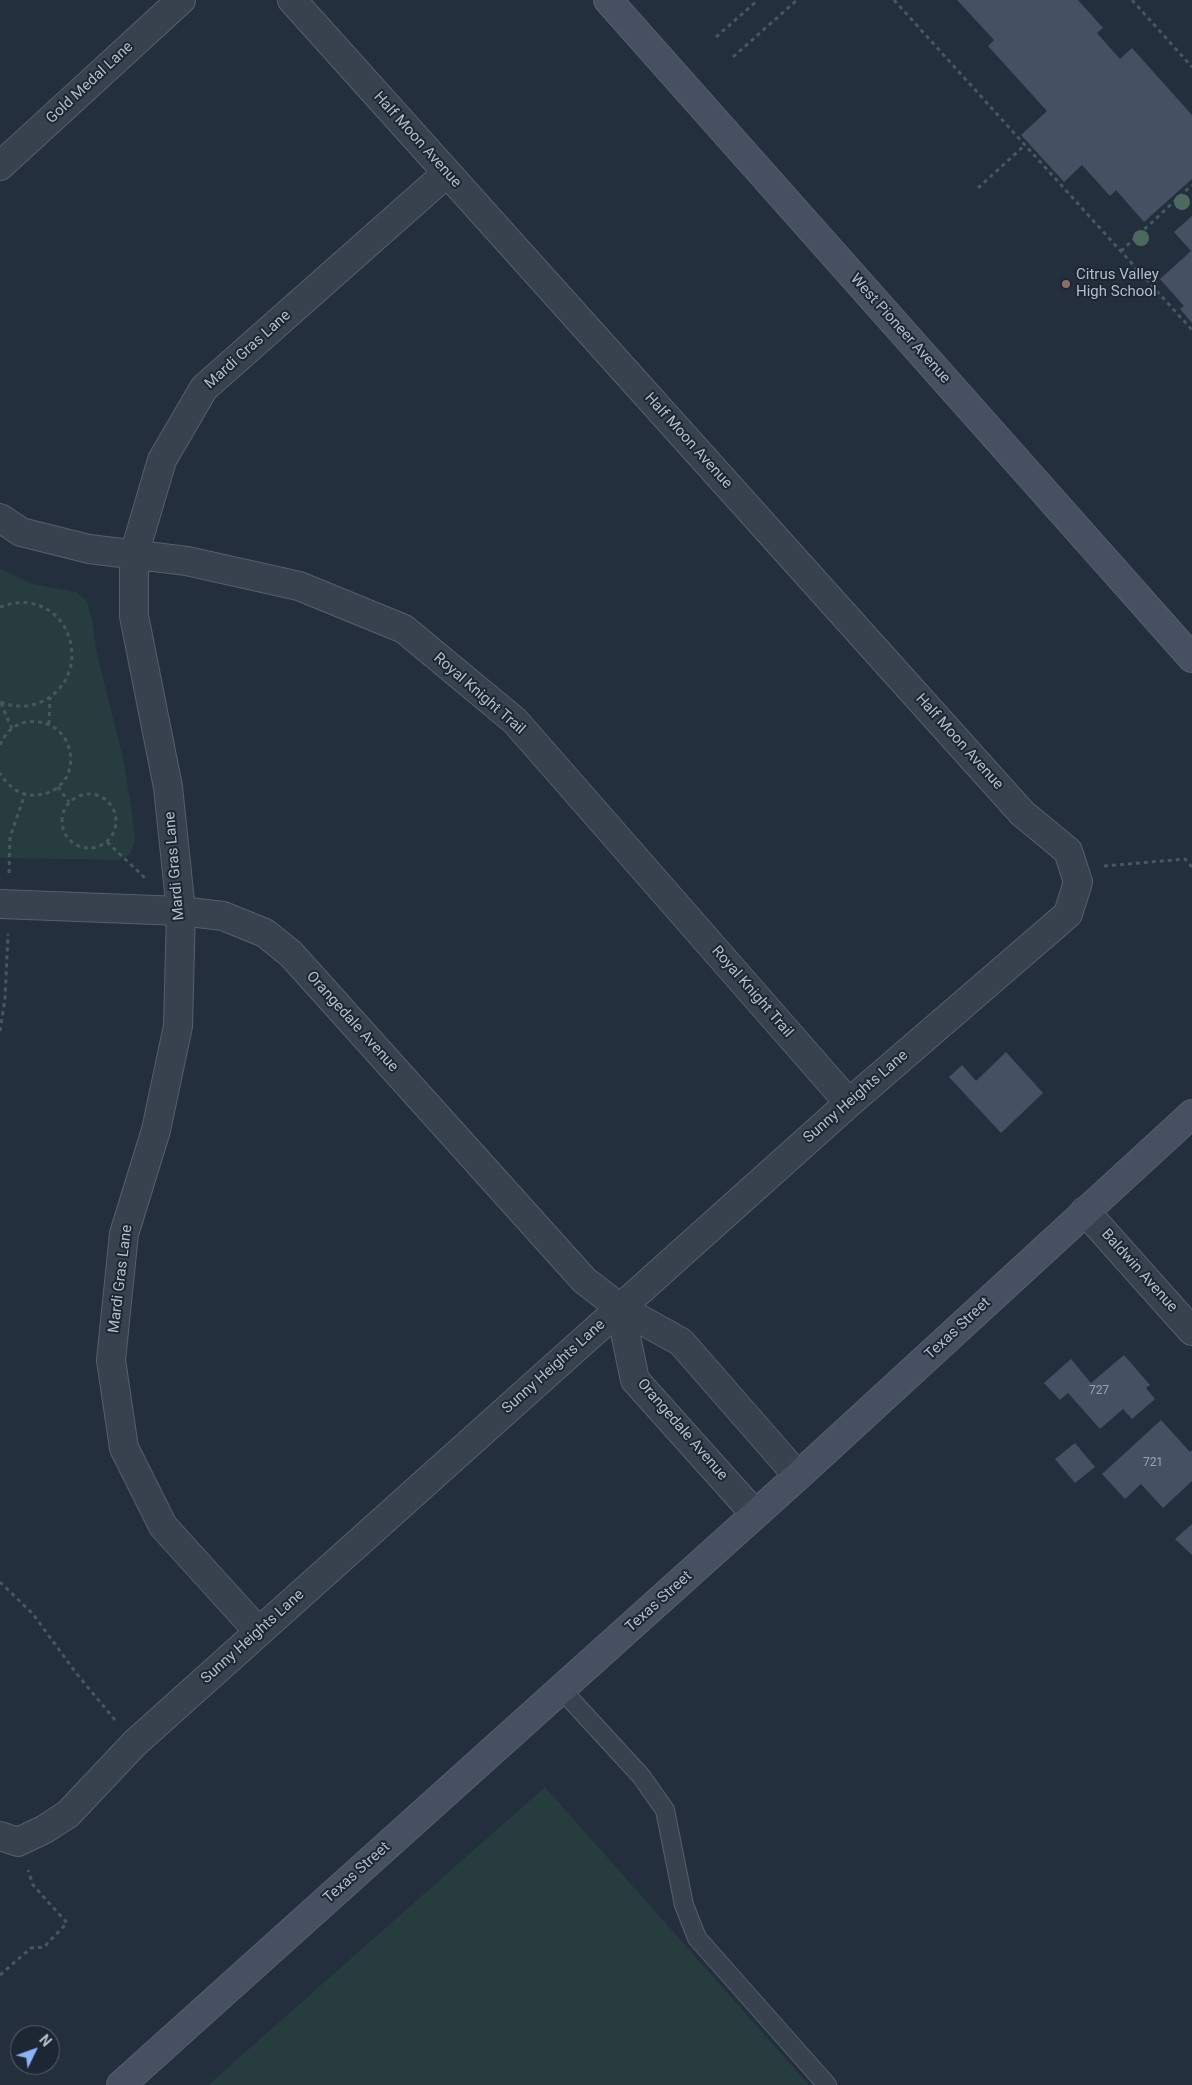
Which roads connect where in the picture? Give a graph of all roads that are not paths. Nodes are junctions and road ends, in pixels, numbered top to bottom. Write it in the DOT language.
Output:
graph roads {
  1 [pos="181,0"];
  2 [pos="292,0"];
  3 [pos="608,0"];
  4 [pos="0,166"];
  5 [pos="447,173"];
  6 [pos="0,518"];
  7 [pos="134,555"];
  8 [pos="1192,658"];
  9 [pos="1078,882"];
  10 [pos="5,904"];
  11 [pos="181,911"];
  12 [pos="849,1103"];
  13 [pos="1192,1114"];
  14 [pos="1085,1211"];
  15 [pos="620,1308"];
  16 [pos="1192,1331"];
  17 [pos="798,1476"];
  18 [pos="755,1514"];
  19 [pos="259,1632"];
  20 [pos="562,1690"];
  21 [pos="9,1839"];
  22 [pos="120,2085"];
  23 [pos="827,2085"];
  1 -- 4 [label="street, Gold Medal Lane"];
  2 -- 5 [label="street, Half Moon Avenue"];
  3 -- 8 [label="street, West Pioneer Avenue"];
  5 -- 7 [label="street, Mardi Gras Lane"];
  5 -- 9 [label="street, Half Moon Avenue"];
  6 -- 7 [label="street, Royal Knight Trail"];
  7 -- 11 [label="street, Mardi Gras Lane"];
  7 -- 12 [label="street, Royal Knight Trail"];
  9 -- 12 [label="street, Sunny Heights Lane"];
  10 -- 11 [label="street, Orangedale Avenue"];
  11 -- 15 [label="street, Orangedale Avenue"];
  11 -- 19 [label="street, Mardi Gras Lane"];
  12 -- 15 [label="street, Sunny Heights Lane"];
  13 -- 14 [label="street, Texas Street"];
  14 -- 16 [label="street, Baldwin Avenue"];
  14 -- 17 [label="street, Texas Street"];
  15 -- 17 [label="street, Orangedale Avenue"];
  15 -- 18 [label="street, Orangedale Avenue"];
  15 -- 19 [label="street, Sunny Heights Lane"];
  17 -- 18 [label="street, Texas Street"];
  18 -- 20 [label="street, Texas Street"];
  19 -- 21 [label="street, Sunny Heights Lane"];
  20 -- 22 [label="street, Texas Street"];
  20 -- 23 [label="lane"];
}
